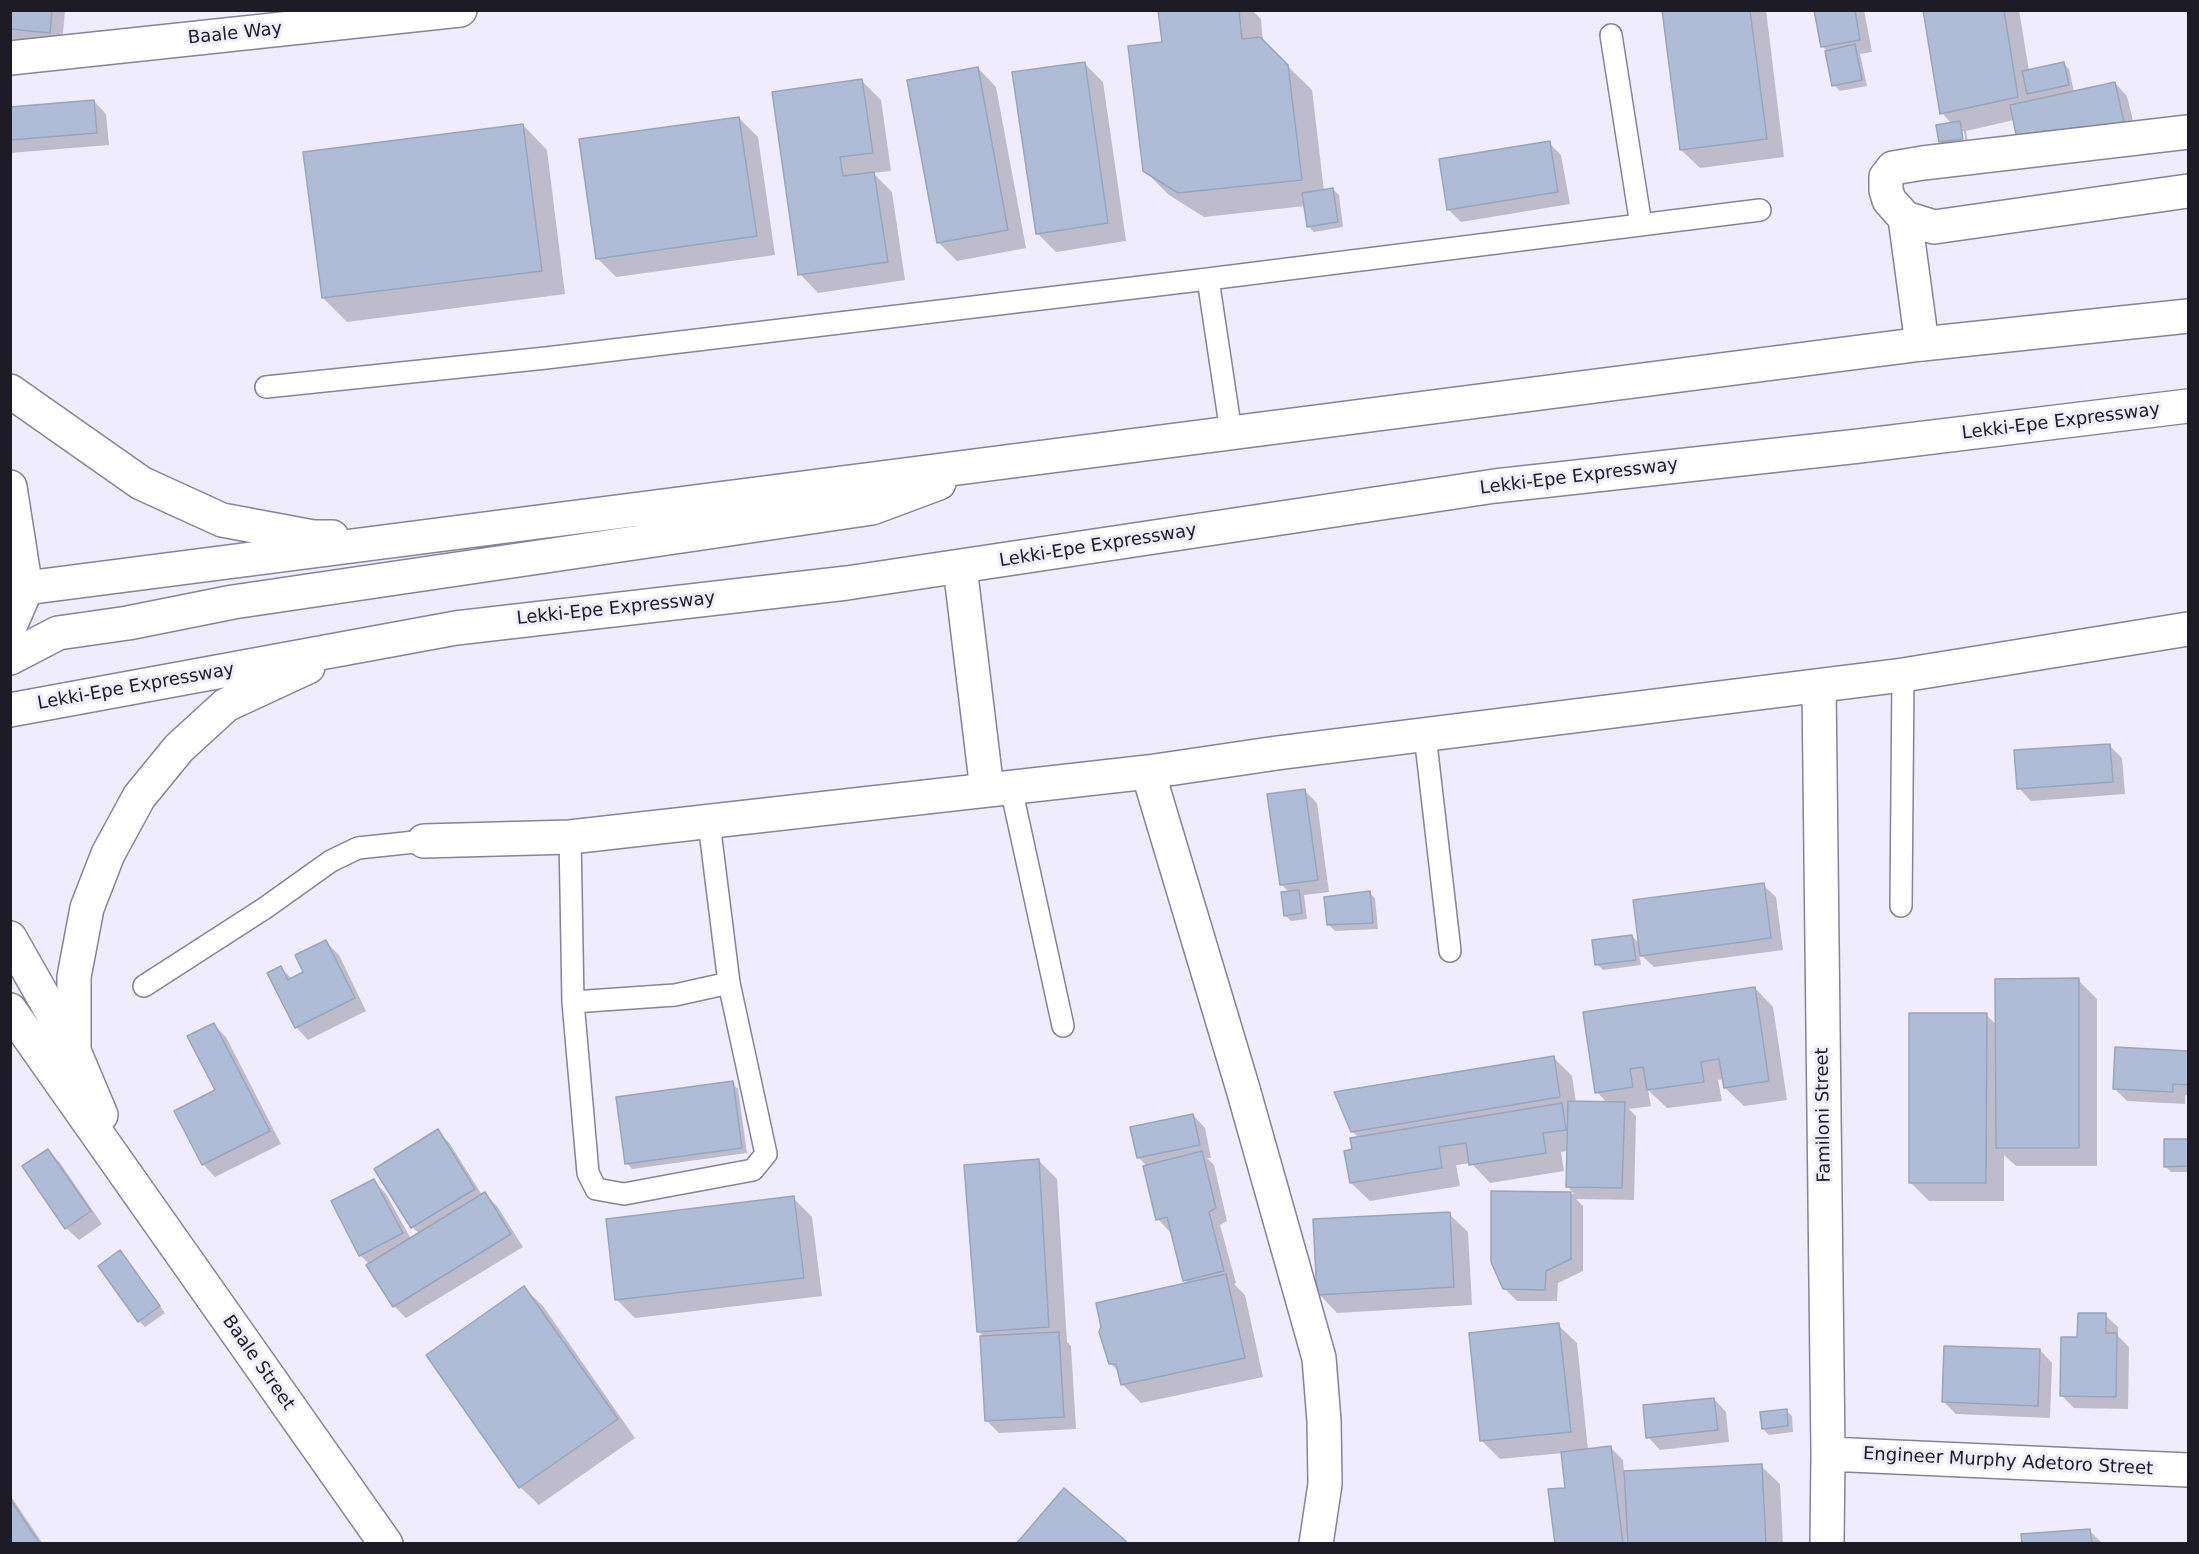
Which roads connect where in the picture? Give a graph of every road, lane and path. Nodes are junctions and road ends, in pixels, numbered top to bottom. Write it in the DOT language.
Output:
graph roads {
  1 [pos="460,10"];
  2 [pos="1611,35"];
  3 [pos="10,58"];
  4 [pos="2188,132"];
  5 [pos="2188,191"];
  6 [pos="1760,210"];
  7 [pos="1905,218"];
  8 [pos="1641,225"];
  9 [pos="1208,279"];
  10 [pos="2188,315"];
  11 [pos="1922,344"];
  12 [pos="266,387"];
  13 [pos="10,391"];
  14 [pos="2188,406"];
  15 [pos="1232,432"];
  16 [pos="995,462"];
  17 [pos="10,487"];
  18 [pos="421,538"];
  19 [pos="960,567"];
  20 [pos="16,592"];
  21 [pos="10,626"];
  22 [pos="456,628"];
  23 [pos="2188,629"];
  24 [pos="10,658"];
  25 [pos="1903,675"];
  26 [pos="1819,686"];
  27 [pos="10,710"];
  28 [pos="1425,735"];
  29 [pos="1148,772"];
  30 [pos="999,789"];
  31 [pos="708,823"];
  32 [pos="570,837"];
  33 [pos="424,841"];
  34 [pos="1901,906"];
  35 [pos="10,938"];
  36 [pos="1450,951"];
  37 [pos="729,982"];
  38 [pos="144,986"];
  39 [pos="573,1002"];
  40 [pos="10,1010"];
  41 [pos="1063,1026"];
  42 [pos="74,1051"];
  43 [pos="130,1183"];
  44 [pos="1828,1454"];
  45 [pos="2188,1470"];
  46 [pos="386,1544"];
  47 [pos="1316,1544"];
  48 [pos="1827,1544"];
  1 -- 3 [label="main road, Baale Way"];
  2 -- 8 [label="lane"];
  4 -- 7 [label="main road"];
  5 -- 7 [label="main road"];
  6 -- 8 [label="lane"];
  7 -- 11 [label="main road"];
  8 -- 9 [label="lane"];
  9 -- 12 [label="lane"];
  9 -- 15 [label="lane"];
  10 -- 11 [label="main road"];
  11 -- 15 [label="main road"];
  13 -- 18 [label="main road"];
  14 -- 19 [label="main road, Lekki-Epe Expressway"];
  15 -- 16 [label="main road"];
  16 -- 18 [label="main road"];
  16 -- 24 [label="main road"];
  17 -- 20 [label="main road"];
  18 -- 20 [label="main road"];
  19 -- 22 [label="main road, Lekki-Epe Expressway"];
  19 -- 30 [label="main road"];
  20 -- 21 [label="main road"];
  22 -- 27 [label="main road, Lekki-Epe Expressway"];
  22 -- 42 [label="main road"];
  23 -- 25 [label="main road"];
  25 -- 26 [label="main road"];
  25 -- 34 [label="lane"];
  26 -- 28 [label="main road"];
  26 -- 44 [label="main road, Familoni Street"];
  28 -- 29 [label="main road"];
  28 -- 36 [label="lane"];
  29 -- 30 [label="main road"];
  29 -- 47 [label="main road"];
  30 -- 31 [label="main road"];
  30 -- 41 [label="lane"];
  31 -- 32 [label="main road"];
  31 -- 37 [label="lane"];
  32 -- 33 [label="main road"];
  32 -- 39 [label="lane"];
  33 -- 38 [label="lane"];
  35 -- 42 [label="main road"];
  37 -- 39 [label="lane"];
  37 -- 39 [label="lane"];
  40 -- 43 [label="main road"];
  42 -- 43 [label="main road"];
  43 -- 46 [label="main road, Baale Street"];
  44 -- 45 [label="main road, Engineer Murphy Adetoro Street"];
  44 -- 48 [label="main road, Familoni Street"];
}
